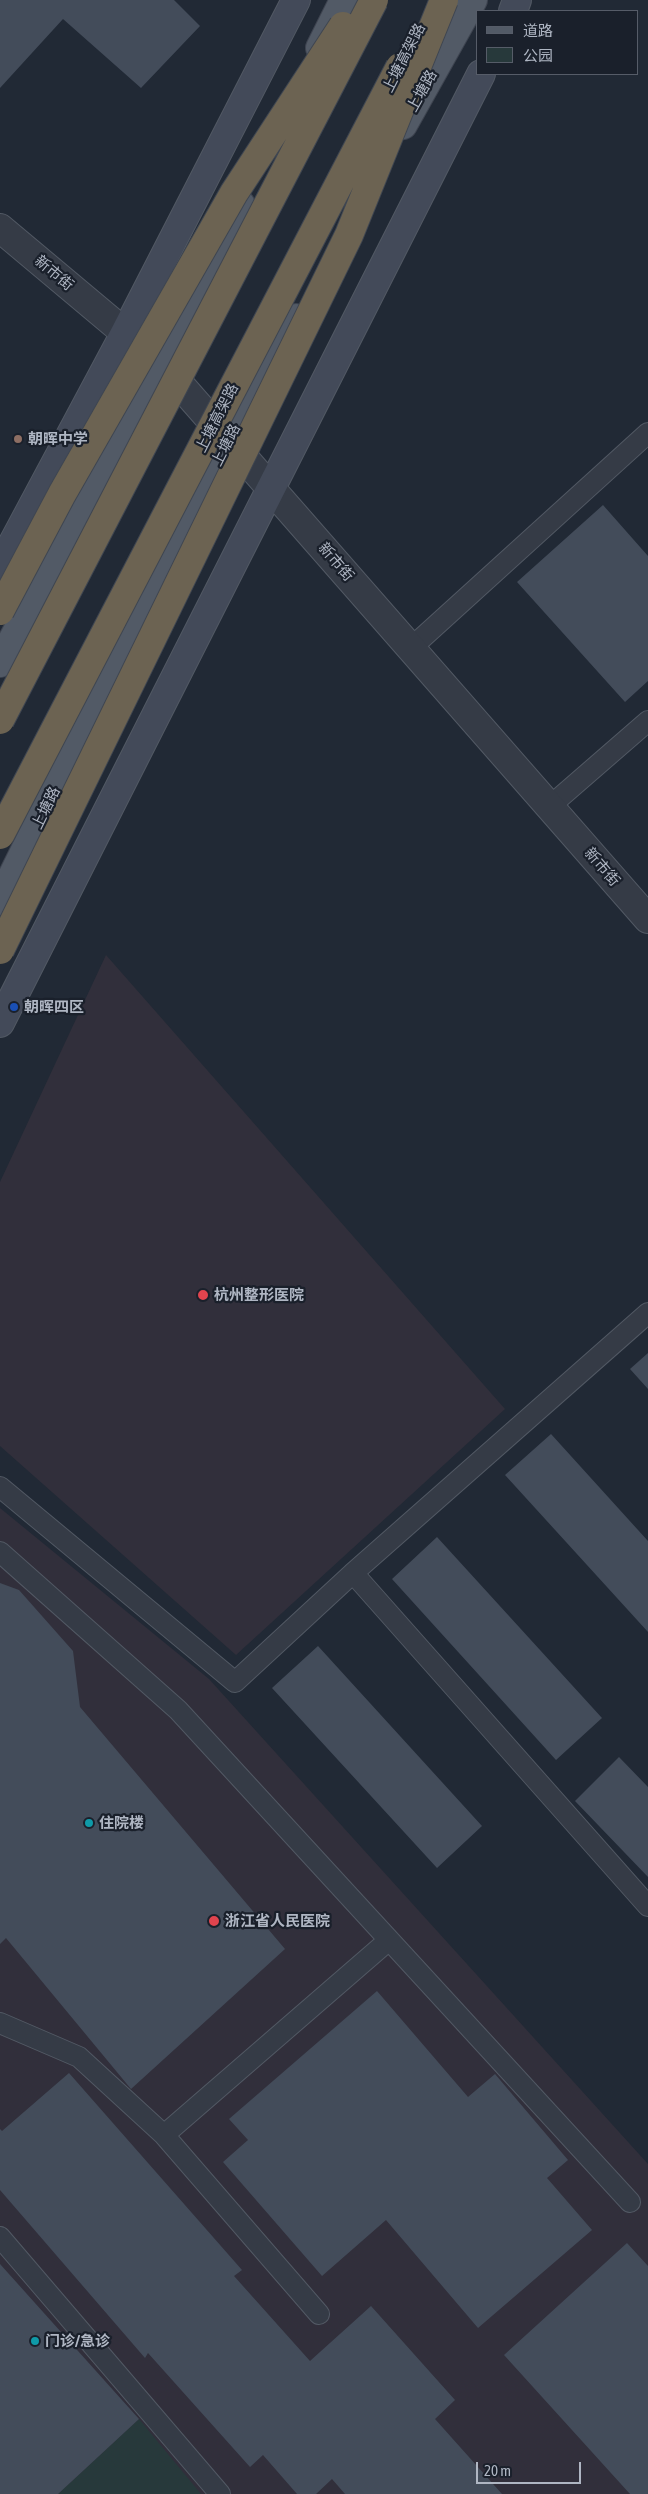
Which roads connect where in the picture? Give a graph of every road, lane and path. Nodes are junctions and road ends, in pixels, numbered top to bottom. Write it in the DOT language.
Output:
graph roads {
  1 [pos="296,0"];
  2 [pos="344,0"];
  3 [pos="360,0"];
  4 [pos="374,0"];
  5 [pos="434,0"];
  6 [pos="444,0"];
  7 [pos="473,0"];
  8 [pos="480,75"];
  9 [pos="0,228"];
  10 [pos="125,333"];
  11 [pos="161,363"];
  12 [pos="648,432"];
  13 [pos="228,439"];
  14 [pos="270,487"];
  15 [pos="0,567"];
  16 [pos="0,611"];
  17 [pos="411,648"];
  18 [pos="0,663"];
  19 [pos="0,720"];
  20 [pos="648,721"];
  21 [pos="550,807"];
  22 [pos="0,835"];
  23 [pos="0,901"];
  24 [pos="648,919"];
  25 [pos="0,950"];
  26 [pos="0,1023"];
  27 [pos="648,1314"];
  28 [pos="0,1487"];
  29 [pos="0,1552"];
  30 [pos="352,1573"];
  31 [pos="648,1906"];
  32 [pos="389,1940"];
  33 [pos="0,2023"];
  34 [pos="164,2134"];
  35 [pos="630,2202"];
  36 [pos="0,2237"];
  37 [pos="319,2314"];
  38 [pos="220,2494"];
  1 -- 10 [label="main road"];
  2 -- 11 [label="main road"];
  3 -- 16 [label="highway, bridge"];
  4 -- 19 [label="highway, bridge"];
  5 -- 22 [label="highway, 上塘高架路, bridge"];
  6 -- 25 [label="highway, bridge"];
  7 -- 13 [label="main road, 上塘路"];
  8 -- 14 [label="main road"];
  9 -- 10 [label="street, 新市街"];
  10 -- 11 [label="street, 新市街"];
  10 -- 15 [label="main road"];
  11 -- 13 [label="street, 新市街"];
  11 -- 18 [label="main road"];
  12 -- 17 [label="lane"];
  13 -- 14 [label="street, 新市街"];
  13 -- 23 [label="main road, 上塘路"];
  14 -- 17 [label="street, 新市街"];
  14 -- 26 [label="main road"];
  17 -- 21 [label="street, 新市街"];
  20 -- 21 [label="lane"];
  21 -- 24 [label="street, 新市街"];
  27 -- 30 [label="lane"];
  28 -- 30 [label="lane"];
  29 -- 32 [label="lane"];
  30 -- 31 [label="lane"];
  32 -- 34 [label="lane"];
  32 -- 35 [label="lane"];
  33 -- 34 [label="lane"];
  34 -- 37 [label="lane"];
  36 -- 38 [label="lane"];
}
